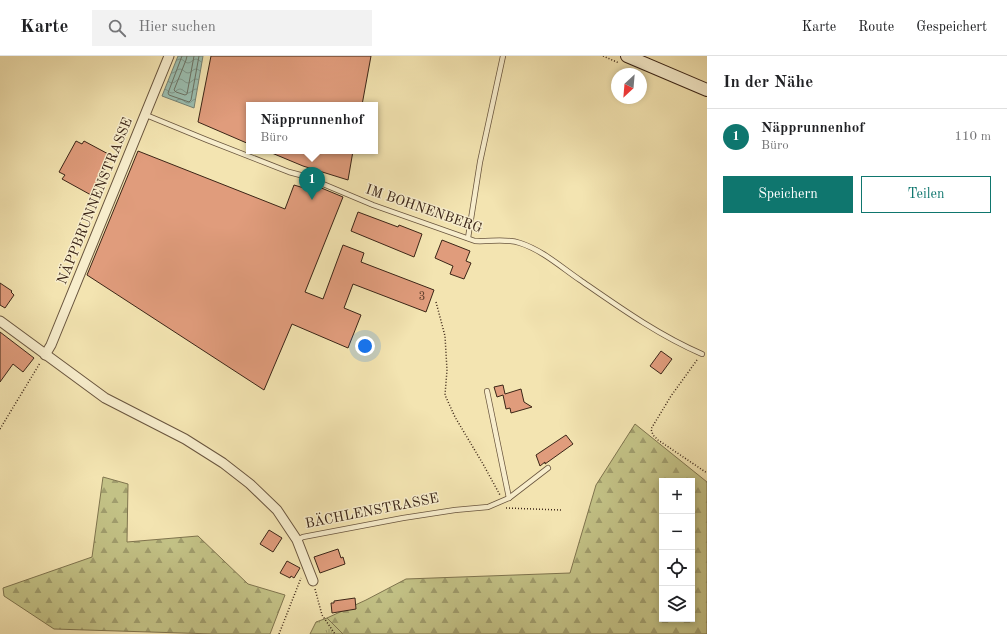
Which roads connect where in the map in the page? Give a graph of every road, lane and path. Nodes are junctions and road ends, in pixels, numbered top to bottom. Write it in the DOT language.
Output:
graph roads {
  1 [pos="169,56"];
  2 [pos="503,56"];
  3 [pos="627,56"];
  4 [pos="707,90"];
  5 [pos="146,115"];
  6 [pos="468,238"];
  7 [pos="436,302"];
  8 [pos="0,321"];
  9 [pos="702,354"];
  10 [pos="45,355"];
  11 [pos="487,391"];
  12 [pos="0,429"];
  13 [pos="548,468"];
  14 [pos="707,473"];
  15 [pos="509,498"];
  16 [pos="503,500"];
  17 [pos="488,507"];
  18 [pos="561,510"];
  19 [pos="297,540"];
  20 [pos="309,572"];
  21 [pos="313,581"];
  22 [pos="279,634"];
  23 [pos="335,634"];
  1 -- 5 [label="street, NÄPPBRUNNENSTRASSE"];
  2 -- 6 [label="lane"];
  3 -- 4 [label="main road"];
  5 -- 6 [label="lane, IM BOHNENBERG"];
  5 -- 10 [label="street, NÄPPBRUNNENSTRASSE"];
  6 -- 9 [label="lane, IM BOHNENBERG"];
  7 -- 16 [label="path"];
  8 -- 10 [label="street, BÄCHLENSTRASSE"];
  9 -- 14 [label="path"];
  10 -- 12 [label="path"];
  10 -- 19 [label="street, BÄCHLENSTRASSE"];
  11 -- 15 [label="lane"];
  13 -- 15 [label="lane, BÄCHLENSTRASSE"];
  15 -- 16 [label="lane, BÄCHLENSTRASSE"];
  16 -- 17 [label="lane, BÄCHLENSTRASSE"];
  17 -- 18 [label="path"];
  17 -- 19 [label="lane, BÄCHLENSTRASSE"];
  19 -- 20 [label="street"];
  20 -- 21 [label="street"];
  20 -- 22 [label="path"];
  21 -- 23 [label="path"];
}
